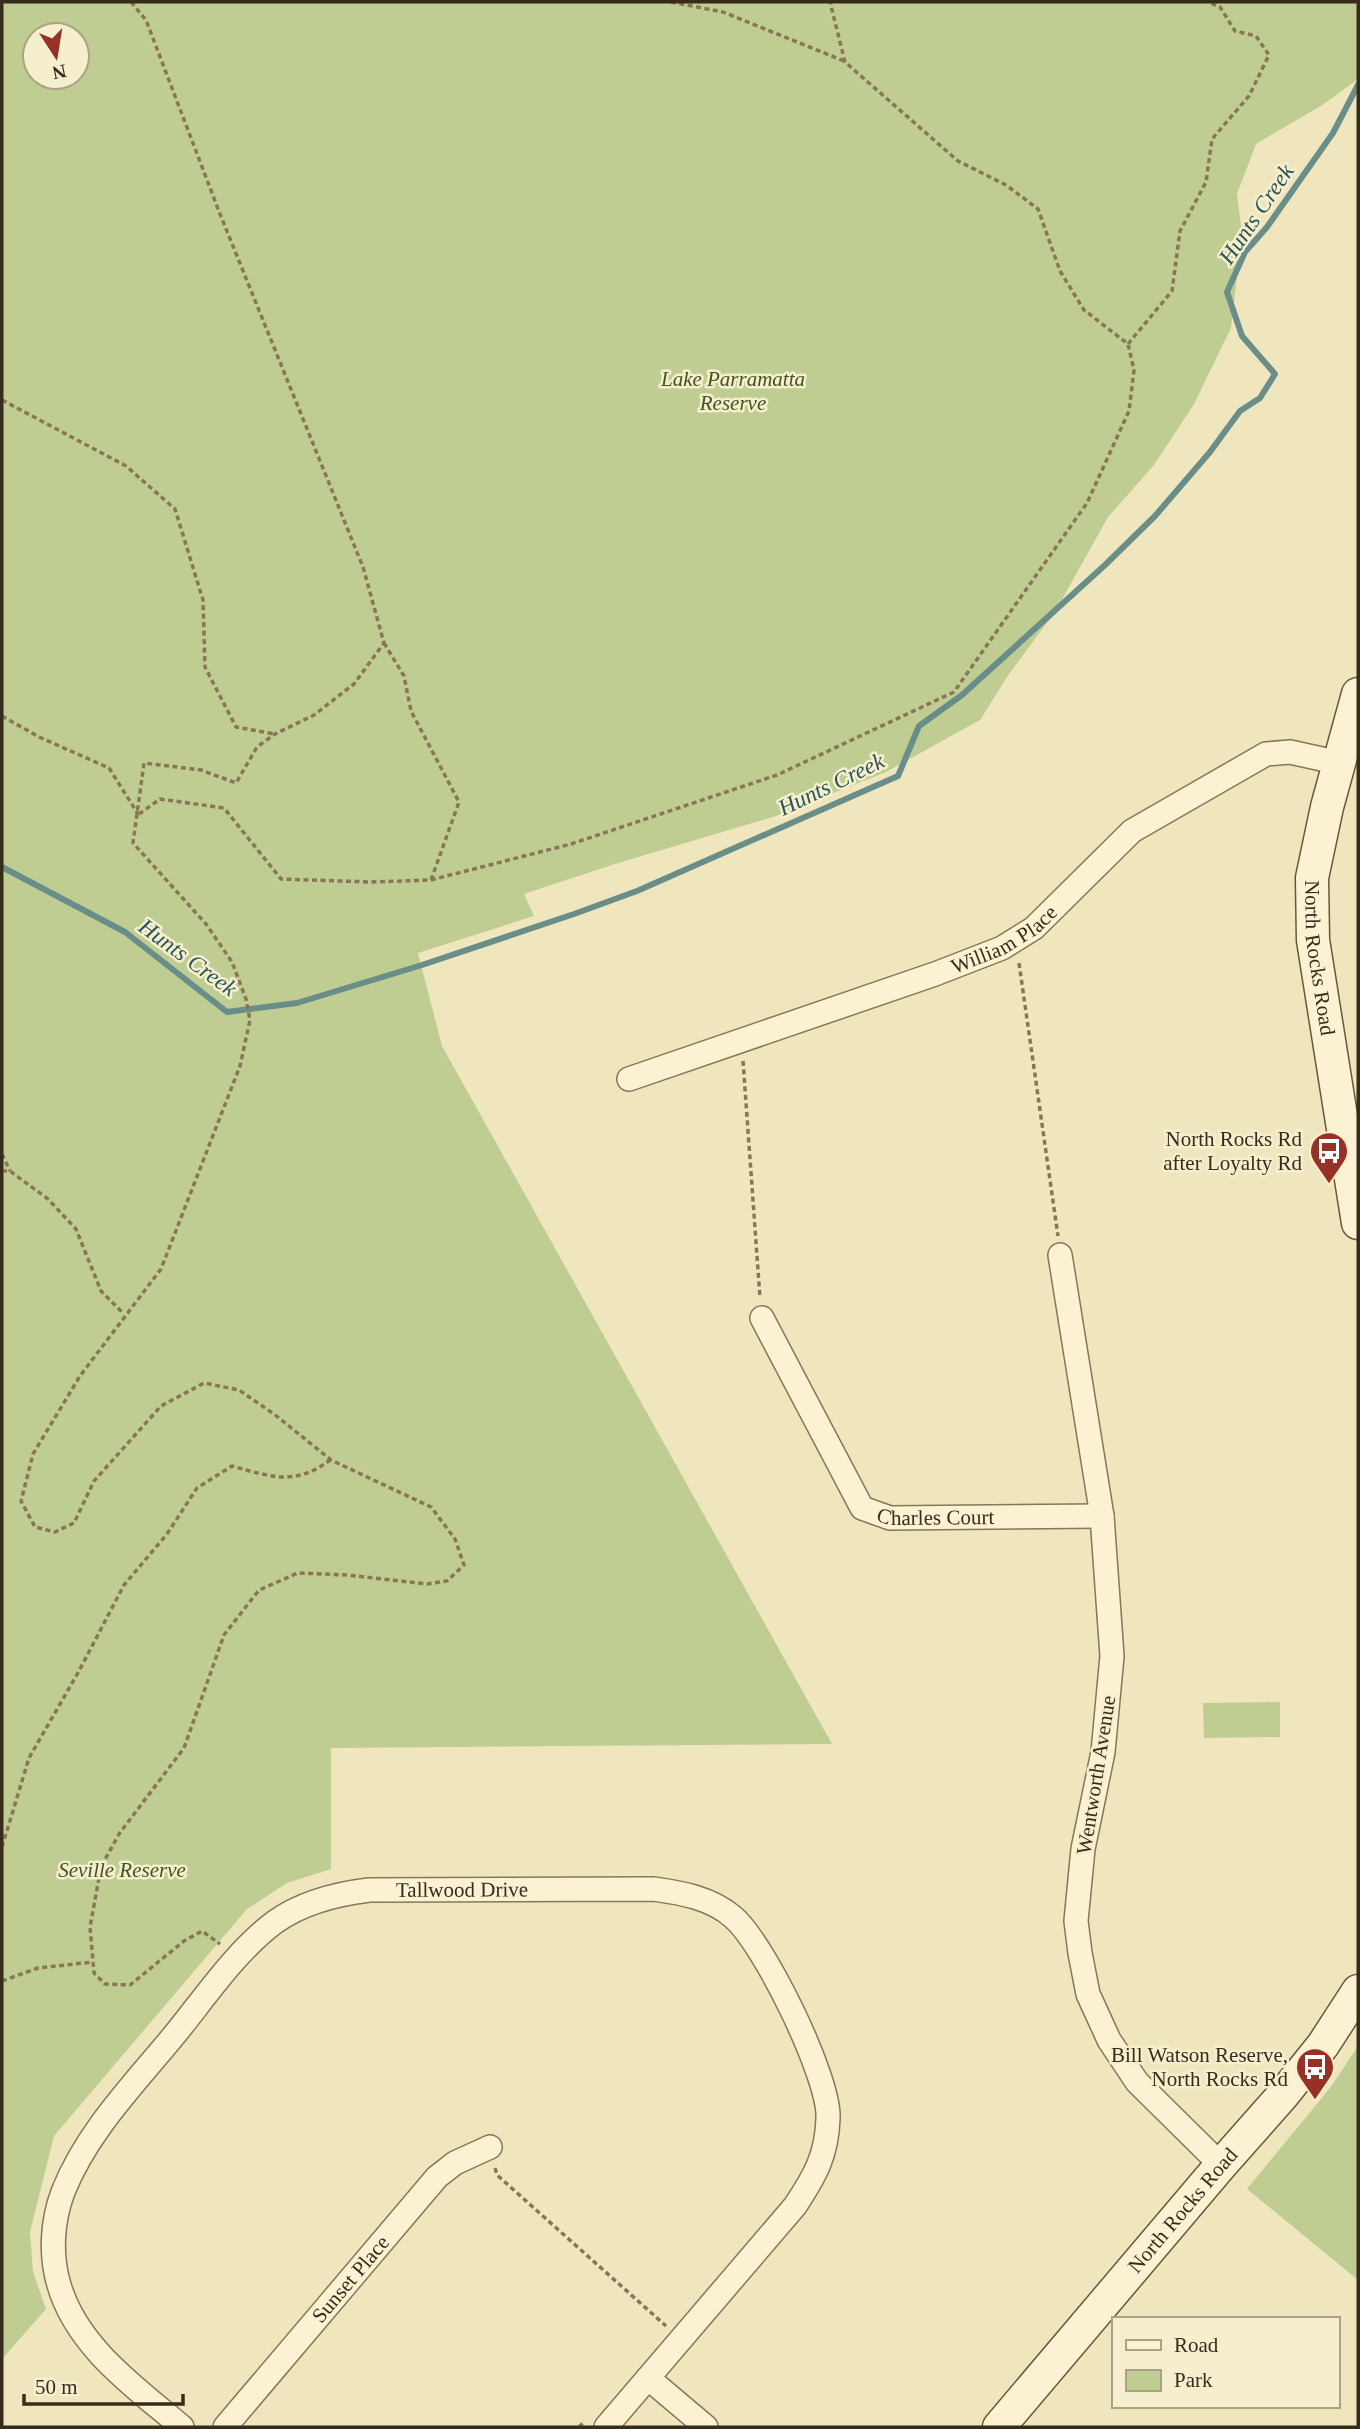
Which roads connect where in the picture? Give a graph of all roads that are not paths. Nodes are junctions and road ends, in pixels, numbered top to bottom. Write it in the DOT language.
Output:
graph roads {
  1 [pos="1358,694"];
  2 [pos="1340,763"];
  3 [pos="629,1079"];
  4 [pos="1358,1223"];
  5 [pos="1060,1255"];
  6 [pos="762,1318"];
  7 [pos="1102,1516"];
  8 [pos="1358,1991"];
  9 [pos="490,2147"];
  10 [pos="1221,2165"];
  11 [pos="648,2378"];
  12 [pos="182,2427"];
  13 [pos="225,2427"];
  14 [pos="606,2427"];
  15 [pos="706,2427"];
  16 [pos="999,2427"];
  1 -- 2 [label="main road, North Rocks Road"];
  2 -- 3 [label="street, William Place"];
  2 -- 4 [label="main road, North Rocks Road"];
  5 -- 7 [label="street, Wentworth Avenue"];
  6 -- 7 [label="street, Charles Court"];
  7 -- 10 [label="street, Wentworth Avenue"];
  8 -- 10 [label="main road, North Rocks Road"];
  9 -- 13 [label="street, Sunset Place"];
  10 -- 16 [label="main road, North Rocks Road"];
  11 -- 12 [label="street, Tallwood Drive"];
  11 -- 14 [label="street, Tallwood Drive"];
  11 -- 15 [label="street"];
}
